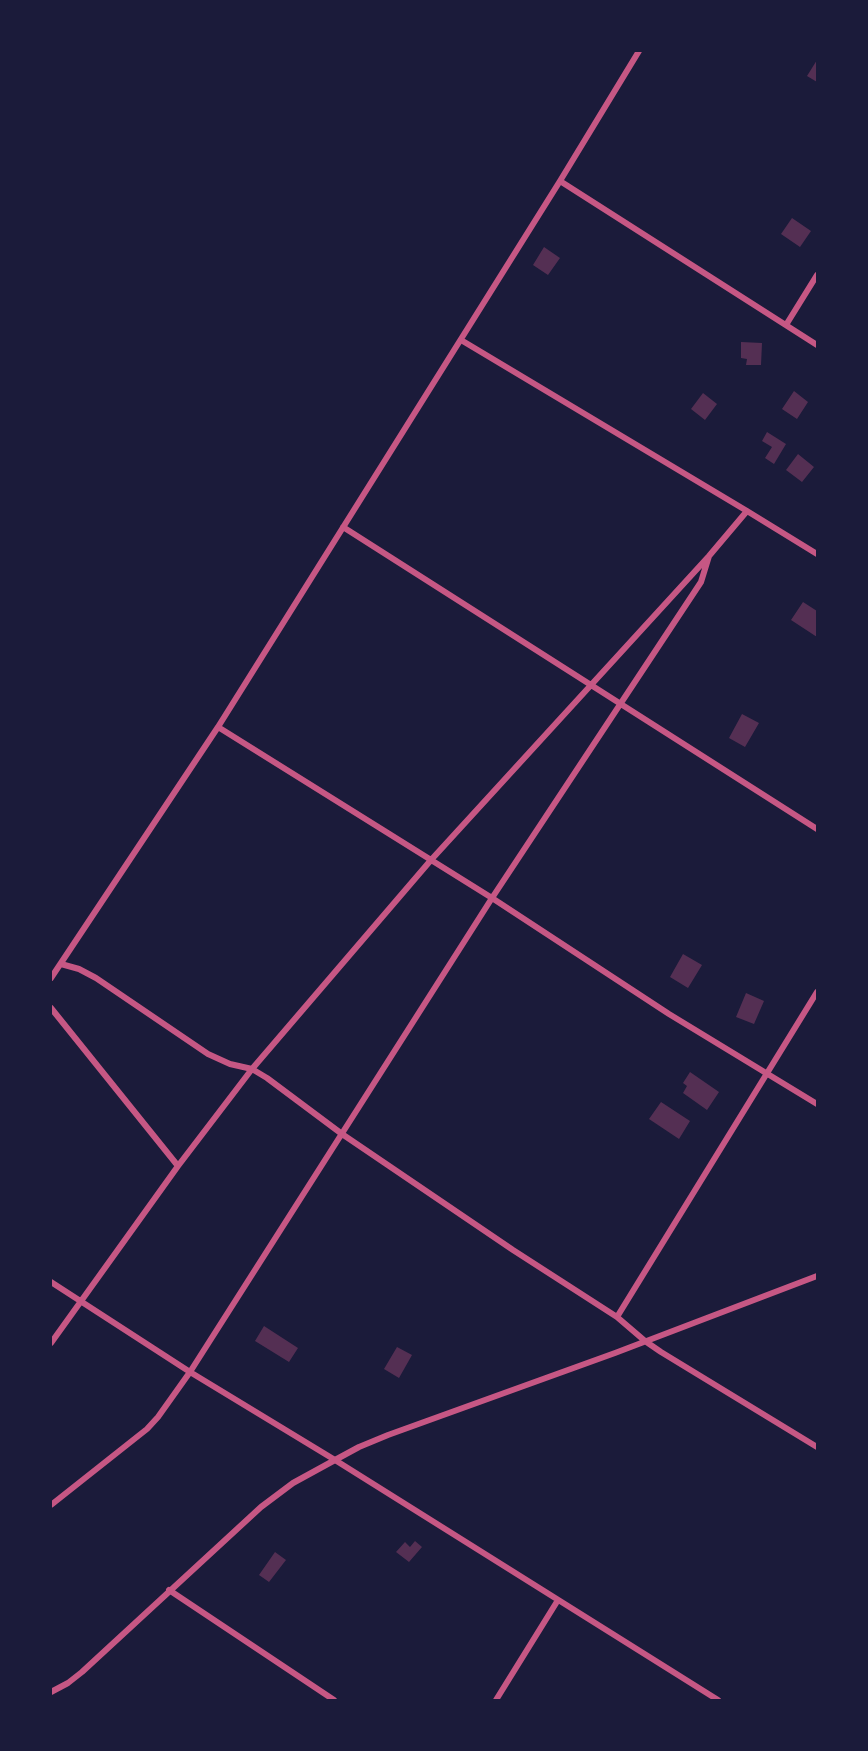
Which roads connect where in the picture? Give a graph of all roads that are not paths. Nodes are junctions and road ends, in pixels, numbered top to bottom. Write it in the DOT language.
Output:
graph roads {
  1 [pos="639,51"];
  2 [pos="560,181"];
  3 [pos="817,275"];
  4 [pos="786,325"];
  5 [pos="460,340"];
  6 [pos="817,345"];
  7 [pos="747,511"];
  8 [pos="343,527"];
  9 [pos="817,554"];
  10 [pos="709,556"];
  11 [pos="591,686"];
  12 [pos="620,704"];
  13 [pos="218,727"];
  14 [pos="817,829"];
  15 [pos="431,860"];
  16 [pos="492,898"];
  17 [pos="60,964"];
  18 [pos="51,978"];
  19 [pos="817,992"];
  20 [pos="51,1008"];
  21 [pos="252,1069"];
  22 [pos="767,1074"];
  23 [pos="817,1104"];
  24 [pos="342,1134"];
  25 [pos="178,1166"];
  26 [pos="817,1276"];
  27 [pos="51,1282"];
  28 [pos="80,1300"];
  29 [pos="617,1317"];
  30 [pos="645,1341"];
  31 [pos="51,1343"];
  32 [pos="190,1372"];
  33 [pos="817,1447"];
  34 [pos="335,1460"];
  35 [pos="51,1505"];
  36 [pos="168,1590"];
  37 [pos="558,1600"];
  38 [pos="51,1693"];
  39 [pos="52,1700"];
  40 [pos="334,1700"];
  41 [pos="496,1700"];
  42 [pos="718,1700"];
  1 -- 2 [label="street"];
  2 -- 4 [label="street"];
  2 -- 5 [label="street"];
  3 -- 4 [label="street"];
  4 -- 6 [label="street"];
  5 -- 7 [label="street"];
  5 -- 8 [label="street"];
  7 -- 9 [label="street"];
  7 -- 10 [label="street"];
  8 -- 11 [label="street"];
  8 -- 13 [label="street"];
  10 -- 11 [label="street"];
  10 -- 12 [label="street"];
  11 -- 12 [label="street"];
  11 -- 15 [label="street"];
  12 -- 14 [label="street"];
  12 -- 16 [label="street"];
  13 -- 15 [label="street"];
  13 -- 17 [label="street"];
  15 -- 16 [label="street"];
  15 -- 21 [label="street"];
  16 -- 22 [label="street"];
  16 -- 24 [label="street"];
  17 -- 18 [label="street"];
  17 -- 21 [label="street"];
  19 -- 22 [label="street"];
  20 -- 25 [label="street"];
  21 -- 24 [label="street"];
  21 -- 25 [label="street"];
  22 -- 23 [label="street"];
  22 -- 29 [label="street"];
  24 -- 29 [label="street"];
  24 -- 32 [label="street"];
  25 -- 28 [label="street"];
  26 -- 30 [label="street"];
  27 -- 28 [label="street"];
  28 -- 31 [label="street"];
  28 -- 32 [label="street"];
  29 -- 30 [label="street"];
  30 -- 33 [label="street"];
  30 -- 34 [label="street"];
  32 -- 34 [label="street"];
  32 -- 35 [label="street"];
  34 -- 36 [label="street"];
  34 -- 37 [label="street"];
  36 -- 38 [label="street"];
  36 -- 40 [label="street"];
  37 -- 41 [label="street"];
  37 -- 42 [label="street"];
  38 -- 39 [label="street"];
}
